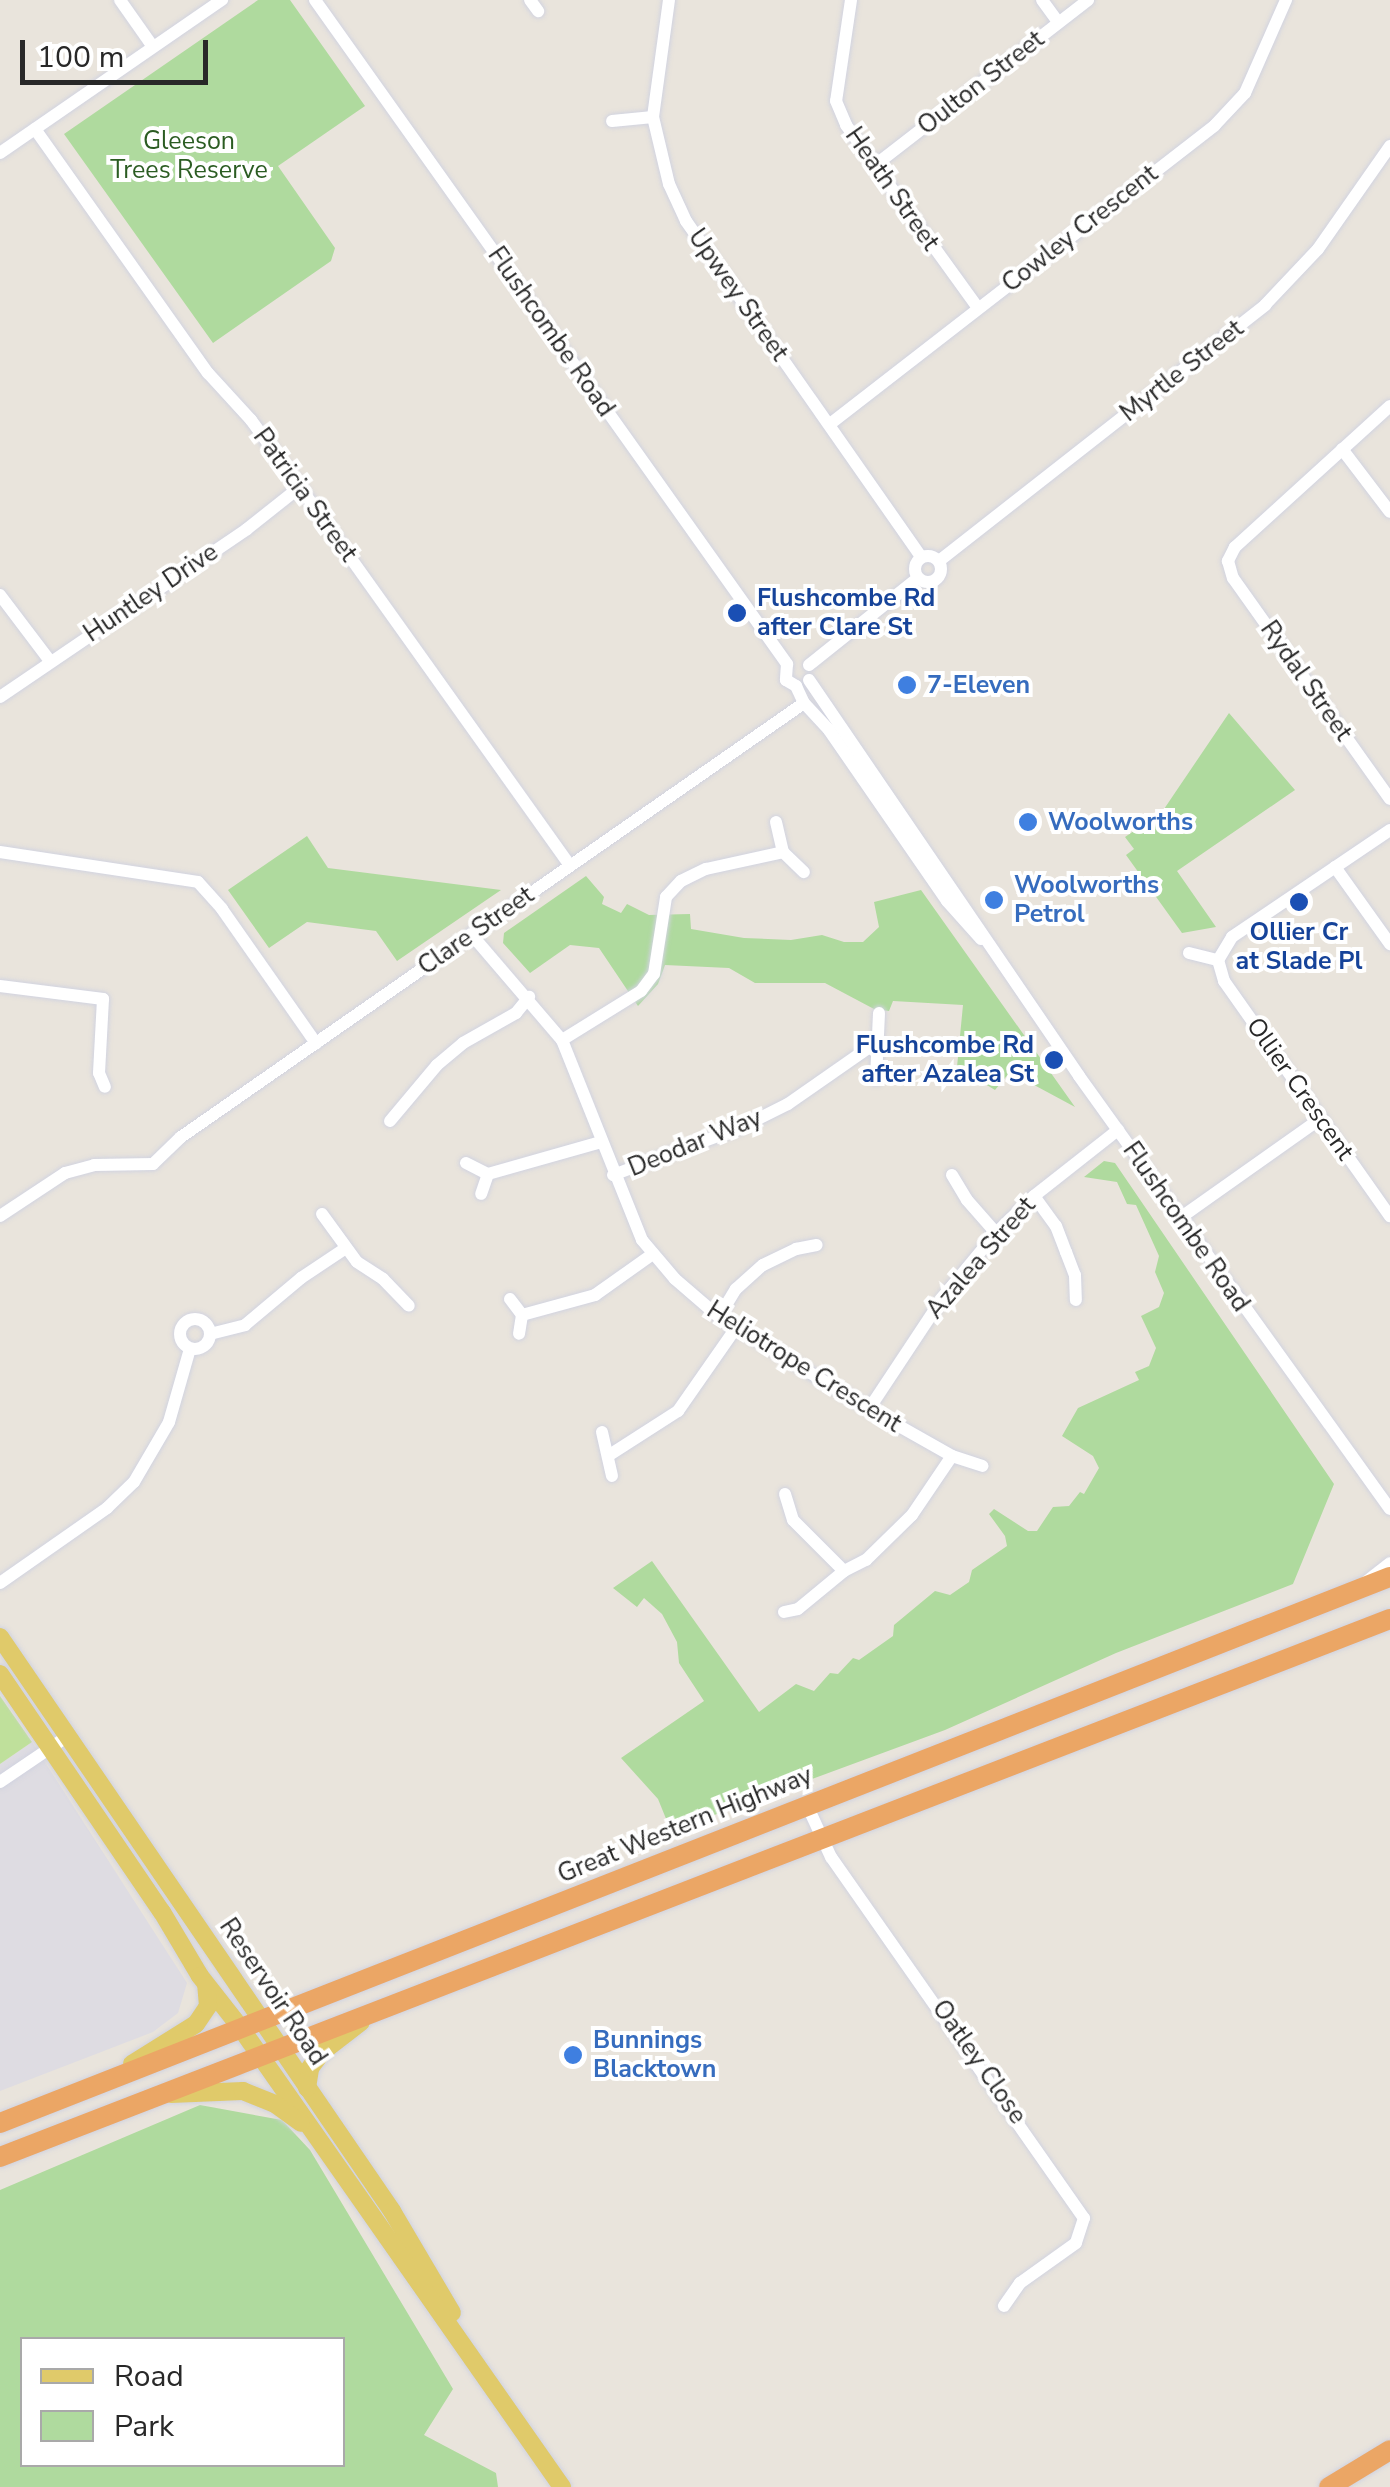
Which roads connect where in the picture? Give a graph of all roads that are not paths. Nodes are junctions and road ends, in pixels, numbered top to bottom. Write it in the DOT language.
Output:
graph roads {
  1 [pos="120,0"];
  2 [pos="222,0"];
  3 [pos="314,0"];
  4 [pos="669,0"];
  5 [pos="851,0"];
  6 [pos="1042,0"];
  7 [pos="1088,0"];
  8 [pos="1286,0"];
  9 [pos="1058,22"];
  10 [pos="153,47"];
  11 [pos="652,117"];
  12 [pos="612,121"];
  13 [pos="36,128"];
  14 [pos="1389,152"];
  15 [pos="0,153"];
  16 [pos="874,166"];
  17 [pos="978,308"];
  18 [pos="1390,406"];
  19 [pos="830,424"];
  20 [pos="1342,449"];
  21 [pos="300,486"];
  22 [pos="1390,512"];
  23 [pos="921,557"];
  24 [pos="939,561"];
  25 [pos="918,578"];
  26 [pos="0,596"];
  27 [pos="50,661"];
  28 [pos="787,664"];
  29 [pos="809,665"];
  30 [pos="803,683"];
  31 [pos="0,698"];
  32 [pos="804,704"];
  33 [pos="1390,799"];
  34 [pos="776,822"];
  35 [pos="1390,830"];
  36 [pos="0,852"];
  37 [pos="783,852"];
  38 [pos="570,866"];
  39 [pos="1335,867"];
  40 [pos="804,872"];
  41 [pos="471,934"];
  42 [pos="986,944"];
  43 [pos="1390,944"];
  44 [pos="1190,953"];
  45 [pos="1218,960"];
  46 [pos="0,986"];
  47 [pos="529,997"];
  48 [pos="879,1014"];
  49 [pos="562,1040"];
  50 [pos="876,1042"];
  51 [pos="316,1043"];
  52 [pos="876,1079"];
  53 [pos="105,1086"];
  54 [pos="1320,1118"];
  55 [pos="390,1122"];
  56 [pos="1118,1130"];
  57 [pos="602,1142"];
  58 [pos="466,1164"];
  59 [pos="488,1174"];
  60 [pos="613,1175"];
  61 [pos="952,1175"];
  62 [pos="481,1194"];
  63 [pos="1034,1196"];
  64 [pos="322,1214"];
  65 [pos="0,1216"];
  66 [pos="1390,1216"];
  67 [pos="1180,1218"];
  68 [pos="996,1233"];
  69 [pos="817,1245"];
  70 [pos="346,1248"];
  71 [pos="654,1254"];
  72 [pos="510,1299"];
  73 [pos="1076,1300"];
  74 [pos="409,1306"];
  75 [pos="522,1315"];
  76 [pos="718,1317"];
  77 [pos="736,1328"];
  78 [pos="210,1334"];
  79 [pos="519,1334"];
  80 [pos="190,1348"];
  81 [pos="868,1409"];
  82 [pos="602,1432"];
  83 [pos="611,1454"];
  84 [pos="952,1456"];
  85 [pos="982,1466"];
  86 [pos="612,1476"];
  87 [pos="785,1494"];
  88 [pos="1390,1509"];
  89 [pos="1390,1564"];
  90 [pos="844,1571"];
  91 [pos="1390,1577"];
  92 [pos="0,1584"];
  93 [pos="1358,1590"];
  94 [pos="784,1612"];
  95 [pos="1390,1619"];
  96 [pos="0,1637"];
  97 [pos="0,1674"];
  98 [pos="68,1736"];
  99 [pos="51,1748"];
  100 [pos="0,1782"];
  101 [pos="806,1803"];
  102 [pos="820,1837"];
  103 [pos="206,1985"];
  104 [pos="373,2011"];
  105 [pos="250,2022"];
  106 [pos="269,2050"];
  107 [pos="93,2086"];
  108 [pos="307,2088"];
  109 [pos="160,2094"];
  110 [pos="0,2123"];
  111 [pos="310,2128"];
  112 [pos="0,2157"];
  113 [pos="1004,2306"];
  114 [pos="492,2383"];
  115 [pos="1390,2450"];
  116 [pos="1390,2461"];
  117 [pos="562,2487"];
  118 [pos="1329,2487"];
  119 [pos="1354,2487"];
  1 -- 10 [label="street"];
  2 -- 10 [label="street"];
  3 -- 28 [label="street, Flushcombe Road"];
  4 -- 11 [label="street, Upwey Street"];
  5 -- 16 [label="street, Heath Street"];
  6 -- 9 [label="street"];
  7 -- 9 [label="street, Oulton Street"];
  8 -- 17 [label="street, Cowley Crescent"];
  9 -- 16 [label="street, Oulton Street"];
  10 -- 13 [label="street"];
  11 -- 12 [label="street"];
  11 -- 19 [label="street, Upwey Street"];
  13 -- 15 [label="street"];
  13 -- 21 [label="street, Patricia Street"];
  14 -- 24 [label="street, Myrtle Street"];
  16 -- 17 [label="street, Heath Street"];
  17 -- 19 [label="street, Cowley Crescent"];
  18 -- 20 [label="street, Rydal Street"];
  19 -- 23 [label="street, Upwey Street"];
  20 -- 22 [label="street"];
  20 -- 33 [label="street, Rydal Street"];
  21 -- 27 [label="street, Huntley Drive"];
  21 -- 38 [label="street, Patricia Street"];
  23 -- 24 [label="street"];
  23 -- 25 [label="street"];
  24 -- 25 [label="street"];
  25 -- 29 [label="street"];
  26 -- 27 [label="street"];
  27 -- 31 [label="street, Huntley Drive"];
  28 -- 29 [label="street"];
  28 -- 30 [label="street, Flushcombe Road"];
  29 -- 30 [label="street"];
  30 -- 32 [label="street, Flushcombe Road"];
  30 -- 42 [label="street, Flushcombe Road"];
  32 -- 38 [label="street, Clare Street"];
  32 -- 42 [label="street, Flushcombe Road"];
  34 -- 37 [label="street"];
  35 -- 39 [label="street"];
  36 -- 51 [label="street"];
  37 -- 40 [label="street"];
  37 -- 49 [label="street"];
  38 -- 41 [label="street, Clare Street"];
  39 -- 43 [label="street"];
  39 -- 45 [label="street"];
  41 -- 47 [label="street, Heliotrope Crescent"];
  41 -- 51 [label="street, Clare Street"];
  42 -- 56 [label="street, Flushcombe Road"];
  44 -- 45 [label="street"];
  45 -- 54 [label="street, Ollier Crescent"];
  46 -- 53 [label="street"];
  47 -- 49 [label="street, Heliotrope Crescent"];
  47 -- 55 [label="street"];
  48 -- 50 [label="street"];
  49 -- 57 [label="street, Heliotrope Crescent"];
  50 -- 52 [label="street"];
  50 -- 60 [label="street, Deodar Way"];
  51 -- 65 [label="street, Clare Street"];
  54 -- 66 [label="street, Ollier Crescent"];
  54 -- 67 [label="street"];
  56 -- 63 [label="street, Azalea Street"];
  56 -- 67 [label="street, Flushcombe Road"];
  57 -- 59 [label="street"];
  57 -- 60 [label="street, Heliotrope Crescent"];
  58 -- 59 [label="street"];
  59 -- 62 [label="street"];
  60 -- 71 [label="street, Heliotrope Crescent"];
  61 -- 68 [label="street"];
  63 -- 68 [label="street, Azalea Street"];
  63 -- 73 [label="street"];
  64 -- 70 [label="street"];
  67 -- 88 [label="street, Flushcombe Road"];
  68 -- 81 [label="street, Azalea Street"];
  69 -- 76 [label="street"];
  70 -- 74 [label="street"];
  70 -- 78 [label="street"];
  71 -- 75 [label="street"];
  71 -- 76 [label="street, Heliotrope Crescent"];
  72 -- 75 [label="street"];
  75 -- 79 [label="street"];
  76 -- 77 [label="street, Heliotrope Crescent"];
  77 -- 81 [label="street, Heliotrope Crescent"];
  77 -- 83 [label="street"];
  78 -- 80 [label="street"];
  78 -- 80 [label="street"];
  80 -- 92 [label="street"];
  81 -- 84 [label="street, Heliotrope Crescent"];
  82 -- 83 [label="street"];
  83 -- 86 [label="street"];
  84 -- 85 [label="street, Heliotrope Crescent"];
  84 -- 90 [label="street"];
  87 -- 90 [label="street"];
  89 -- 93 [label="street"];
  90 -- 94 [label="street"];
  91 -- 93 [label="highway, Great Western Highway"];
  93 -- 101 [label="highway, Great Western Highway"];
  95 -- 102 [label="highway"];
  96 -- 98 [label="main road, Reservoir Road"];
  97 -- 99 [label="main road, Reservoir Road"];
  98 -- 99 [label="street"];
  98 -- 105 [label="main road, Reservoir Road"];
  99 -- 100 [label="street"];
  99 -- 103 [label="main road, Reservoir Road"];
  101 -- 102 [label="street, Oatley Close"];
  101 -- 105 [label="highway, Great Western Highway"];
  102 -- 104 [label="highway"];
  102 -- 113 [label="street, Oatley Close"];
  103 -- 105 [label="main road, Reservoir Road"];
  103 -- 107 [label="main road"];
  104 -- 106 [label="highway"];
  104 -- 108 [label="main road"];
  105 -- 106 [label="main road, Reservoir Road"];
  105 -- 107 [label="highway, Great Western Highway"];
  106 -- 108 [label="main road, Reservoir Road"];
  106 -- 109 [label="highway"];
  106 -- 111 [label="main road, Reservoir Road"];
  107 -- 110 [label="highway, Great Western Highway"];
  108 -- 114 [label="main road, Reservoir Road"];
  109 -- 111 [label="main road"];
  109 -- 112 [label="highway"];
  111 -- 114 [label="main road, Reservoir Road"];
  114 -- 117 [label="main road, Reservoir Road"];
  115 -- 118 [label="highway"];
  116 -- 119 [label="highway"];
}
